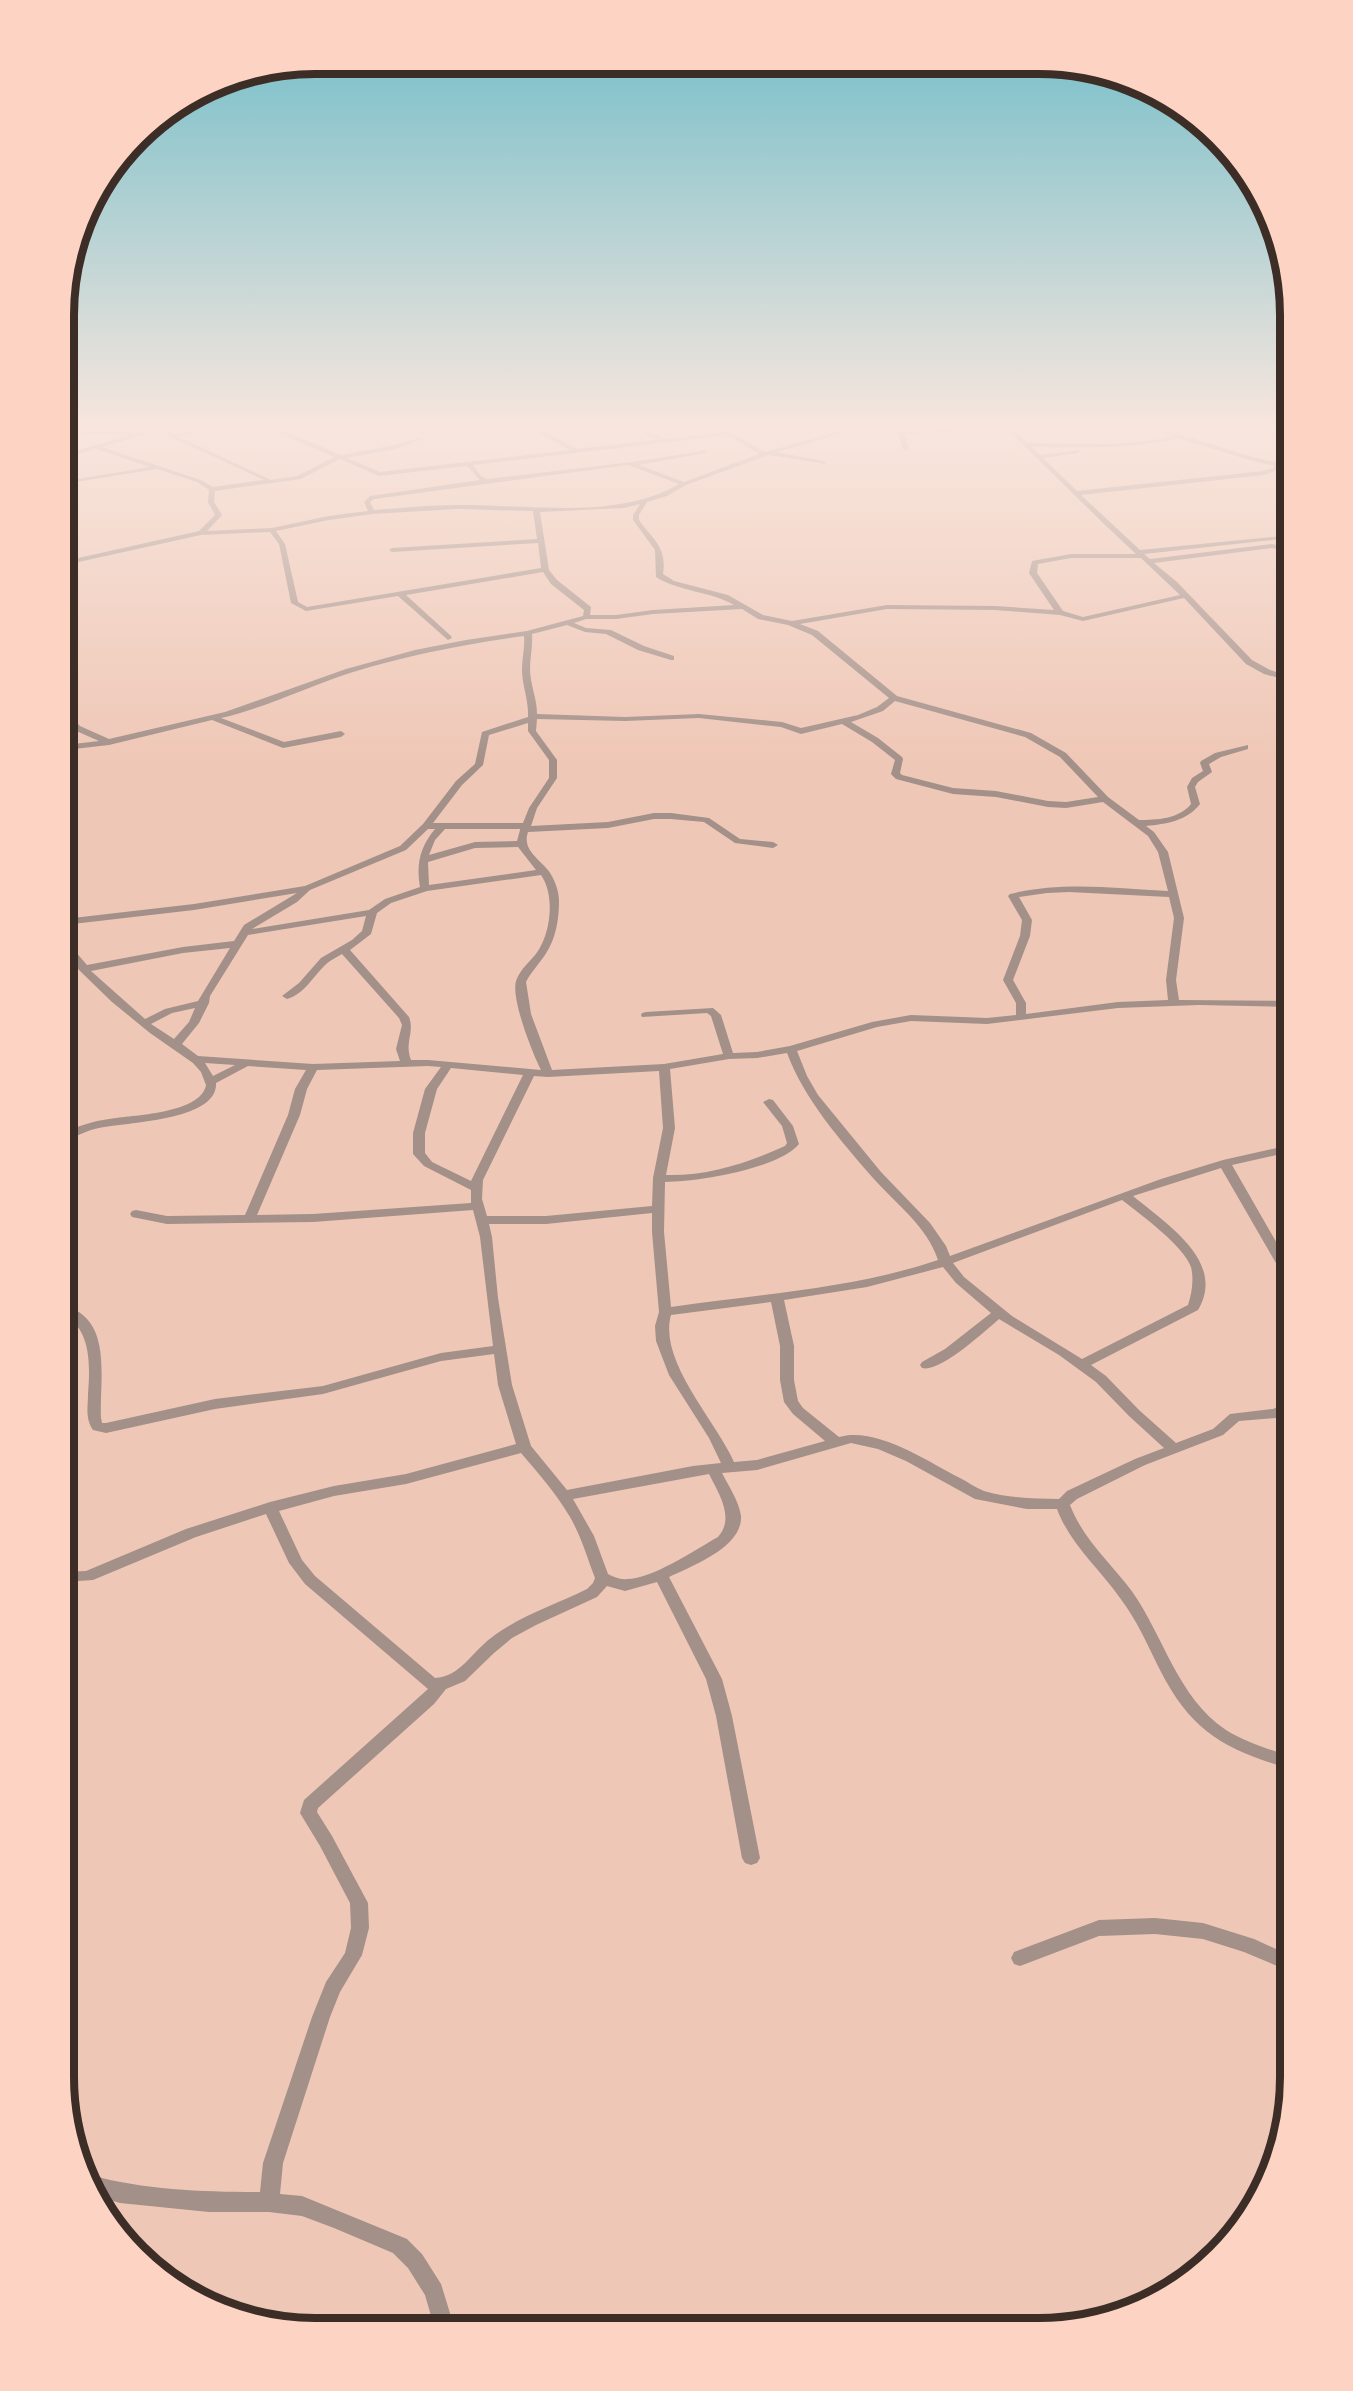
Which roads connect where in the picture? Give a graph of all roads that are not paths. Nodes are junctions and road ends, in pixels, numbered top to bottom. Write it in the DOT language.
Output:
graph roads {
  1 [pos="171,540"];
  2 [pos="279,540"];
  3 [pos="652,540"];
  4 [pos="1125,540"];
  5 [pos="1262,540"];
  6 [pos="541,541"];
  7 [pos="1280,548"];
  8 [pos="392,550"];
  9 [pos="1144,556"];
  10 [pos="74,561"];
  11 [pos="545,570"];
  12 [pos="403,594"];
  13 [pos="1184,596"];
  14 [pos="742,607"];
  15 [pos="1060,613"];
  16 [pos="586,616"];
  17 [pos="567,622"];
  18 [pos="790,624"];
  19 [pos="528,633"];
  20 [pos="447,639"];
  21 [pos="671,658"];
  22 [pos="1280,676"];
  23 [pos="894,698"];
  24 [pos="212,717"];
  25 [pos="532,717"];
  26 [pos="843,721"];
  27 [pos="74,725"];
  28 [pos="341,734"];
  29 [pos="110,742"];
  30 [pos="74,746"];
  31 [pos="1245,747"];
  32 [pos="1106,800"];
  33 [pos="1137,823"];
  34 [pos="426,826"];
  35 [pos="442,826"];
  36 [pos="524,827"];
  37 [pos="521,844"];
  38 [pos="773,845"];
  39 [pos="423,860"];
  40 [pos="544,872"];
  41 [pos="307,888"];
  42 [pos="425,888"];
  43 [pos="1174,894"];
  44 [pos="372,912"];
  45 [pos="74,921"];
  46 [pos="244,933"];
  47 [pos="238,944"];
  48 [pos="344,949"];
  49 [pos="74,957"];
  50 [pos="84,969"];
  51 [pos="287,996"];
  52 [pos="204,1003"];
  53 [pos="1174,1003"];
  54 [pos="1280,1004"];
  55 [pos="646,1015"];
  56 [pos="1021,1018"];
  57 [pos="144,1023"];
  58 [pos="175,1044"];
  59 [pos="791,1049"];
  60 [pos="729,1056"];
  61 [pos="198,1059"];
  62 [pos="406,1063"];
  63 [pos="256,1064"];
  64 [pos="448,1065"];
  65 [pos="313,1067"];
  66 [pos="664,1067"];
  67 [pos="529,1074"];
  68 [pos="548,1074"];
  69 [pos="211,1081"];
  70 [pos="768,1102"];
  71 [pos="74,1132"];
  72 [pos="1280,1150"];
  73 [pos="1225,1164"];
  74 [pos="658,1178"];
  75 [pos="476,1188"];
  76 [pos="1124,1195"];
  77 [pos="658,1209"];
  78 [pos="480,1213"];
  79 [pos="136,1214"];
  80 [pos="249,1219"];
  81 [pos="1280,1257"];
  82 [pos="945,1261"];
  83 [pos="777,1298"];
  84 [pos="665,1312"];
  85 [pos="999,1313"];
  86 [pos="74,1315"];
  87 [pos="501,1349"];
  88 [pos="1082,1364"];
  89 [pos="927,1365"];
  90 [pos="1280,1411"];
  91 [pos="836,1442"];
  92 [pos="524,1447"];
  93 [pos="1174,1449"];
  94 [pos="730,1468"];
  95 [pos="713,1469"];
  96 [pos="564,1496"];
  97 [pos="1062,1504"];
  98 [pos="270,1508"];
  99 [pos="660,1574"];
  100 [pos="74,1577"];
  101 [pos="602,1578"];
  102 [pos="440,1685"];
  103 [pos="1280,1760"];
  104 [pos="751,1858"];
  105 [pos="1020,1958"];
  106 [pos="1280,1959"];
  107 [pos="101,2188"];
  108 [pos="269,2202"];
  109 [pos="442,2318"];
  1 -- 10 [label="street"];
  2 -- 12 [label="street"];
  3 -- 14 [label="street"];
  4 -- 9 [label="street"];
  5 -- 9 [label="street"];
  6 -- 8 [label="street"];
  6 -- 11 [label="street"];
  7 -- 9 [label="street"];
  9 -- 13 [label="street"];
  9 -- 15 [label="street"];
  11 -- 12 [label="street"];
  11 -- 16 [label="street"];
  12 -- 20 [label="street"];
  13 -- 15 [label="street"];
  13 -- 22 [label="street"];
  14 -- 16 [label="street"];
  14 -- 18 [label="street"];
  15 -- 18 [label="street"];
  16 -- 17 [label="street"];
  17 -- 19 [label="street"];
  17 -- 21 [label="street"];
  18 -- 23 [label="street"];
  19 -- 24 [label="street"];
  19 -- 25 [label="street"];
  23 -- 26 [label="street"];
  23 -- 32 [label="street"];
  24 -- 28 [label="street"];
  24 -- 29 [label="street"];
  25 -- 26 [label="street"];
  25 -- 34 [label="street"];
  25 -- 36 [label="street"];
  26 -- 32 [label="street"];
  27 -- 29 [label="street"];
  29 -- 30 [label="street"];
  31 -- 33 [label="street"];
  32 -- 33 [label="street"];
  33 -- 43 [label="street"];
  34 -- 35 [label="street"];
  34 -- 41 [label="street"];
  35 -- 36 [label="street"];
  35 -- 39 [label="street"];
  36 -- 37 [label="street"];
  36 -- 38 [label="street"];
  37 -- 39 [label="street"];
  37 -- 40 [label="street"];
  39 -- 42 [label="street"];
  40 -- 42 [label="street"];
  40 -- 68 [label="street"];
  41 -- 45 [label="street"];
  41 -- 46 [label="street"];
  42 -- 44 [label="street"];
  43 -- 53 [label="street"];
  43 -- 56 [label="street"];
  44 -- 46 [label="street"];
  44 -- 48 [label="street"];
  46 -- 47 [label="street"];
  47 -- 50 [label="street"];
  47 -- 52 [label="street"];
  48 -- 51 [label="street"];
  48 -- 62 [label="street"];
  49 -- 50 [label="street"];
  50 -- 57 [label="street"];
  52 -- 57 [label="street"];
  52 -- 58 [label="street"];
  53 -- 54 [label="street"];
  53 -- 56 [label="street"];
  55 -- 60 [label="street"];
  56 -- 59 [label="street"];
  57 -- 58 [label="street"];
  58 -- 61 [label="street"];
  59 -- 60 [label="street"];
  59 -- 82 [label="street"];
  60 -- 66 [label="street"];
  61 -- 63 [label="street"];
  61 -- 69 [label="street"];
  62 -- 64 [label="street"];
  62 -- 65 [label="street"];
  63 -- 65 [label="street"];
  63 -- 69 [label="street"];
  64 -- 67 [label="street"];
  64 -- 75 [label="street"];
  65 -- 80 [label="street"];
  66 -- 68 [label="street"];
  66 -- 74 [label="street"];
  67 -- 68 [label="street"];
  67 -- 75 [label="street"];
  69 -- 71 [label="street"];
  70 -- 74 [label="street"];
  72 -- 73 [label="street"];
  73 -- 76 [label="street"];
  73 -- 81 [label="street"];
  74 -- 77 [label="street"];
  75 -- 78 [label="street"];
  76 -- 82 [label="street"];
  76 -- 88 [label="street"];
  77 -- 78 [label="street"];
  77 -- 84 [label="street"];
  78 -- 80 [label="street"];
  78 -- 87 [label="street"];
  79 -- 80 [label="street"];
  82 -- 83 [label="street"];
  82 -- 85 [label="street"];
  83 -- 84 [label="street"];
  83 -- 91 [label="street"];
  84 -- 94 [label="street"];
  85 -- 88 [label="street"];
  85 -- 89 [label="street"];
  86 -- 87 [label="street"];
  87 -- 92 [label="street"];
  88 -- 93 [label="street"];
  90 -- 93 [label="street"];
  91 -- 94 [label="street"];
  91 -- 97 [label="street"];
  92 -- 96 [label="street"];
  92 -- 98 [label="street"];
  93 -- 97 [label="street"];
  94 -- 95 [label="street"];
  95 -- 96 [label="street"];
  95 -- 99 [label="street"];
  96 -- 101 [label="street"];
  97 -- 103 [label="street"];
  98 -- 100 [label="street"];
  98 -- 102 [label="street"];
  99 -- 101 [label="street"];
  99 -- 104 [label="street"];
  101 -- 102 [label="street"];
  102 -- 108 [label="street"];
  105 -- 106 [label="street"];
  107 -- 108 [label="street"];
  108 -- 109 [label="street"];
}
